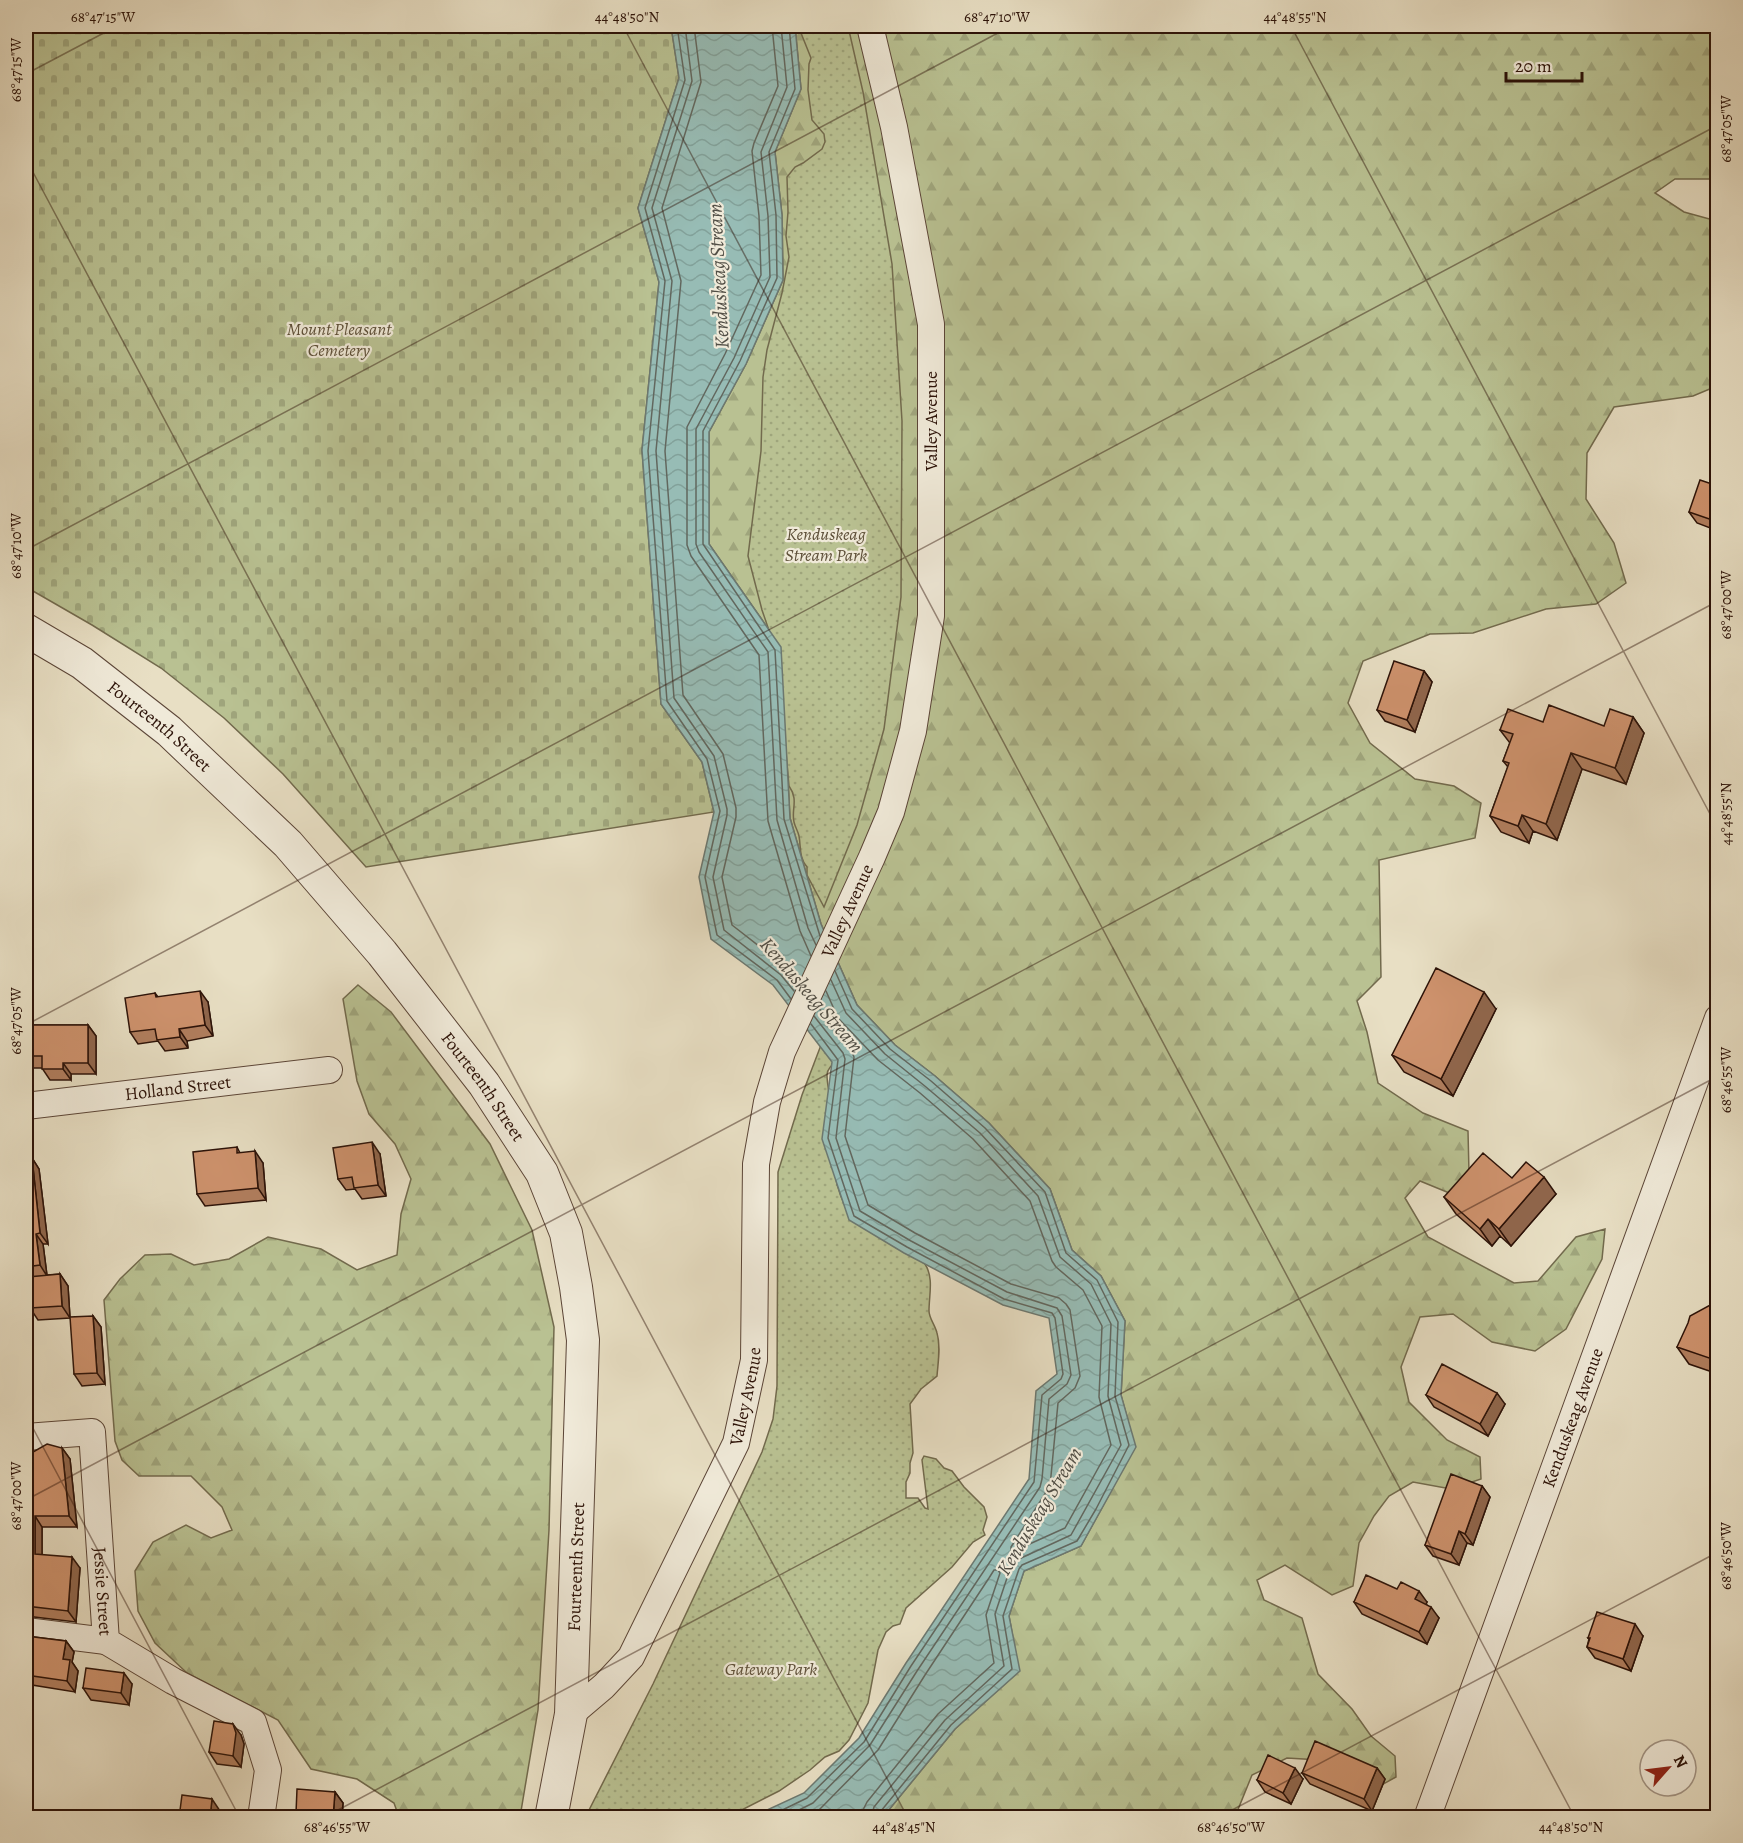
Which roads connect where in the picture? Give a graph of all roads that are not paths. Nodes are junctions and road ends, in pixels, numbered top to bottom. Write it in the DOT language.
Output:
graph roads {
  1 [pos="870,26"];
  2 [pos="26,630"];
  3 [pos="1718,1018"];
  4 [pos="329,1070"];
  5 [pos="1708,1076"];
  6 [pos="26,1106"];
  7 [pos="26,1437"];
  8 [pos="26,1631"];
  9 [pos="106,1641"];
  10 [pos="572,1714"];
  11 [pos="261,1818"];
  12 [pos="551,1818"];
  13 [pos="1428,1818"];
  1 -- 10 [label="street, Valley Avenue"];
  2 -- 10 [label="street, Fourteenth Street"];
  3 -- 5 [label="street, Kenduskeag Avenue"];
  4 -- 6 [label="street, Holland Street"];
  5 -- 13 [label="street, Kenduskeag Avenue"];
  7 -- 9 [label="street, Jessie Street"];
  8 -- 9 [label="street"];
  9 -- 11 [label="street, Jessie Street"];
  10 -- 12 [label="street"];
}
